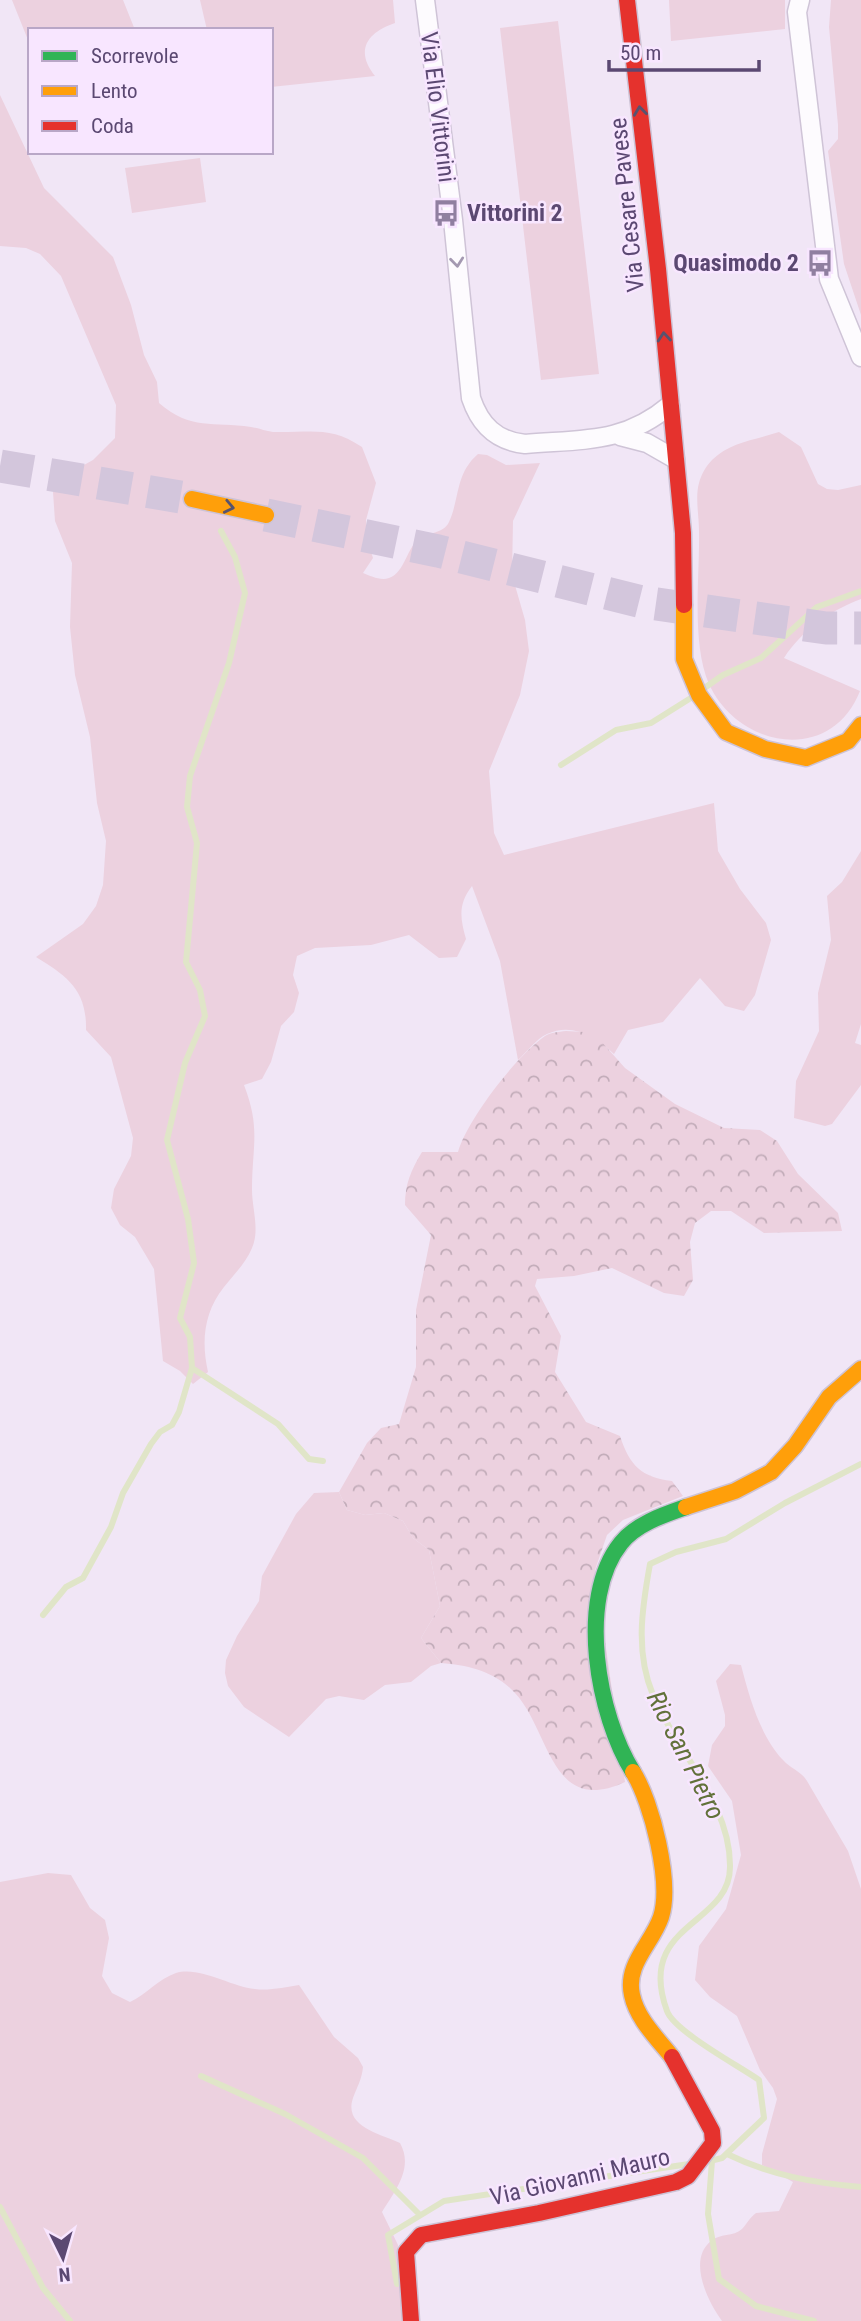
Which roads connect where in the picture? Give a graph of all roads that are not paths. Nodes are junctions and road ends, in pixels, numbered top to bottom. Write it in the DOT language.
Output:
graph roads {
  1 [pos="425,0"];
  2 [pos="627,0"];
  3 [pos="800,0"];
  4 [pos="861,357"];
  5 [pos="670,405"];
  6 [pos="620,436"];
  7 [pos="675,459"];
  8 [pos="192,499"];
  9 [pos="266,514"];
  10 [pos="861,724"];
  11 [pos="861,1369"];
  12 [pos="411,2321"];
  1 -- 6 [label="street, Via Elio Vittorini, one-way"];
  5 -- 2 [label="main road, Via Cesare Pavese, one-way"];
  3 -- 4 [label="street"];
  5 -- 6 [label="street"];
  5 -- 7 [label="main road, Via Cesare Pavese"];
  6 -- 7 [label="street"];
  7 -- 10 [label="main road, Via Cesare Pavese"];
  8 -- 9 [label="main road, one-way"];
  11 -- 12 [label="main road, Via Giovanni Mauro"];
}
